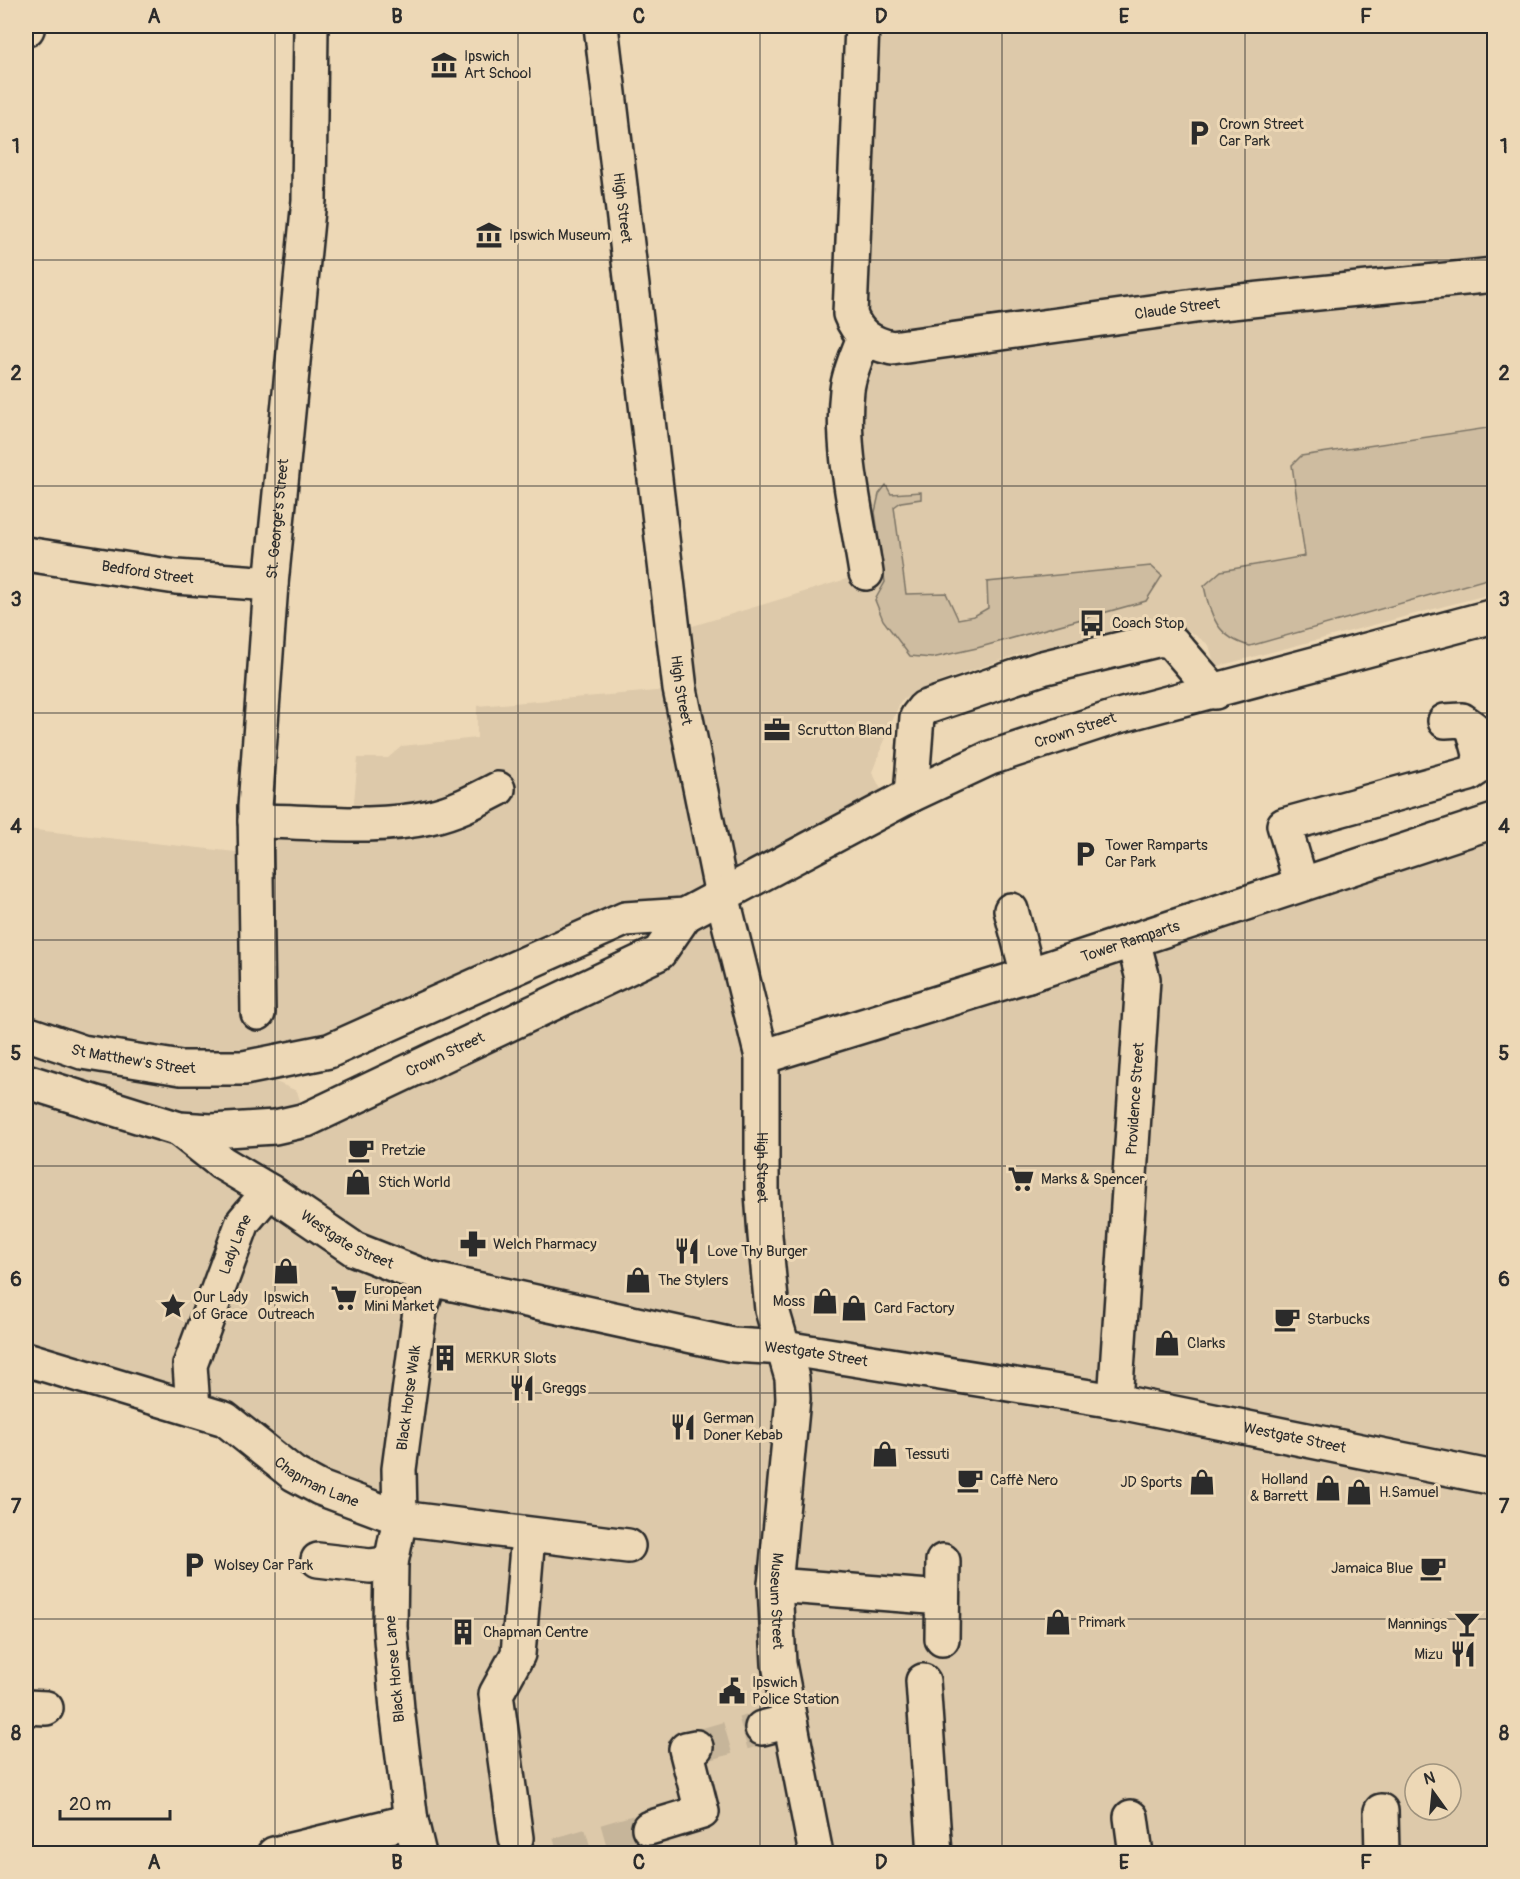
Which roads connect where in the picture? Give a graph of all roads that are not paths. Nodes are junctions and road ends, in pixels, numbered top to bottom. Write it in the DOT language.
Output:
graph roads {
  1 [pos="311,26"];
  2 [pos="601,26"];
  3 [pos="862,26"];
  4 [pos="1494,275"];
  5 [pos="864,337"];
  6 [pos="26,554"];
  7 [pos="866,573"];
  8 [pos="271,584"];
  9 [pos="1494,618"];
  10 [pos="1215,692"];
  11 [pos="1445,721"];
  12 [pos="498,789"];
  13 [pos="911,795"];
  14 [pos="255,821"];
  15 [pos="1494,821"];
  16 [pos="1301,883"];
  17 [pos="722,895"];
  18 [pos="1011,910"];
  19 [pos="685,915"];
  20 [pos="1133,940"];
  21 [pos="1028,975"];
  22 [pos="258,1013"];
  23 [pos="26,1033"];
  24 [pos="762,1057"];
  25 [pos="244,1068"];
  26 [pos="26,1081"];
  27 [pos="179,1129"];
  28 [pos="269,1191"];
  29 [pos="430,1280"];
  30 [pos="784,1348"];
  31 [pos="26,1359"];
  32 [pos="1115,1401"];
  33 [pos="193,1408"];
  34 [pos="1494,1478"];
  35 [pos="400,1518"];
  36 [pos="528,1536"];
  37 [pos="628,1546"];
  38 [pos="318,1560"];
  39 [pos="943,1561"];
  40 [pos="391,1563"];
  41 [pos="775,1585"];
  42 [pos="942,1598"];
  43 [pos="942,1639"];
  44 [pos="923,1682"];
  45 [pos="696,1747"];
  46 [pos="1381,1811"];
  47 [pos="1131,1817"];
  48 [pos="411,1821"];
  49 [pos="649,1828"];
  50 [pos="516,1838"];
  51 [pos="274,1854"];
  52 [pos="419,1854"];
  53 [pos="816,1854"];
  54 [pos="935,1854"];
  55 [pos="1136,1854"];
  56 [pos="1382,1854"];
  1 -- 8 [label="street, St. George's Street"];
  2 -- 17 [label="street, High Street"];
  3 -- 5 [label="street"];
  4 -- 5 [label="street, Claude Street"];
  5 -- 7 [label="street"];
  6 -- 8 [label="street, Bedford Street"];
  8 -- 14 [label="street, St. George's Street"];
  9 -- 10 [label="street, Crown Street"];
  10 -- 13 [label="street, Crown Street"];
  10 -- 13 [label="street"];
  11 -- 16 [label="street"];
  12 -- 14 [label="street"];
  13 -- 17 [label="street, Crown Street"];
  14 -- 22 [label="street, St. George's Street"];
  15 -- 16 [label="street, Tower Ramparts"];
  16 -- 20 [label="street, Tower Ramparts"];
  17 -- 19 [label="street, Crown Street"];
  17 -- 24 [label="street, High Street"];
  18 -- 21 [label="street"];
  19 -- 25 [label="street, Crown Street"];
  19 -- 27 [label="street, Crown Street"];
  20 -- 21 [label="street, Tower Ramparts"];
  20 -- 32 [label="street, Providence Street"];
  21 -- 24 [label="street, Tower Ramparts"];
  23 -- 25 [label="street, St Matthew's Street"];
  24 -- 30 [label="street, High Street"];
  26 -- 27 [label="street"];
  27 -- 28 [label="street, Westgate Street"];
  28 -- 29 [label="street, Westgate Street"];
  28 -- 33 [label="street, Lady Lane"];
  29 -- 30 [label="street, Westgate Street"];
  29 -- 35 [label="street, Black Horse Walk"];
  30 -- 32 [label="street, Westgate Street"];
  30 -- 41 [label="street, Museum Street"];
  31 -- 33 [label="street, Chapman Lane"];
  32 -- 34 [label="street, Westgate Street"];
  33 -- 35 [label="street, Chapman Lane"];
  35 -- 36 [label="street, Chapman Lane"];
  35 -- 40 [label="street, Black Horse Lane"];
  36 -- 37 [label="street, Chapman Lane"];
  36 -- 50 [label="street"];
  38 -- 40 [label="street"];
  39 -- 42 [label="street"];
  40 -- 48 [label="street, Black Horse Lane"];
  41 -- 42 [label="street"];
  41 -- 53 [label="street, Museum Street"];
  42 -- 43 [label="street"];
  44 -- 54 [label="street"];
  45 -- 49 [label="street"];
  46 -- 56 [label="street"];
  47 -- 55 [label="street"];
  48 -- 51 [label="street"];
  48 -- 52 [label="street, Black Horse Lane"];
}
